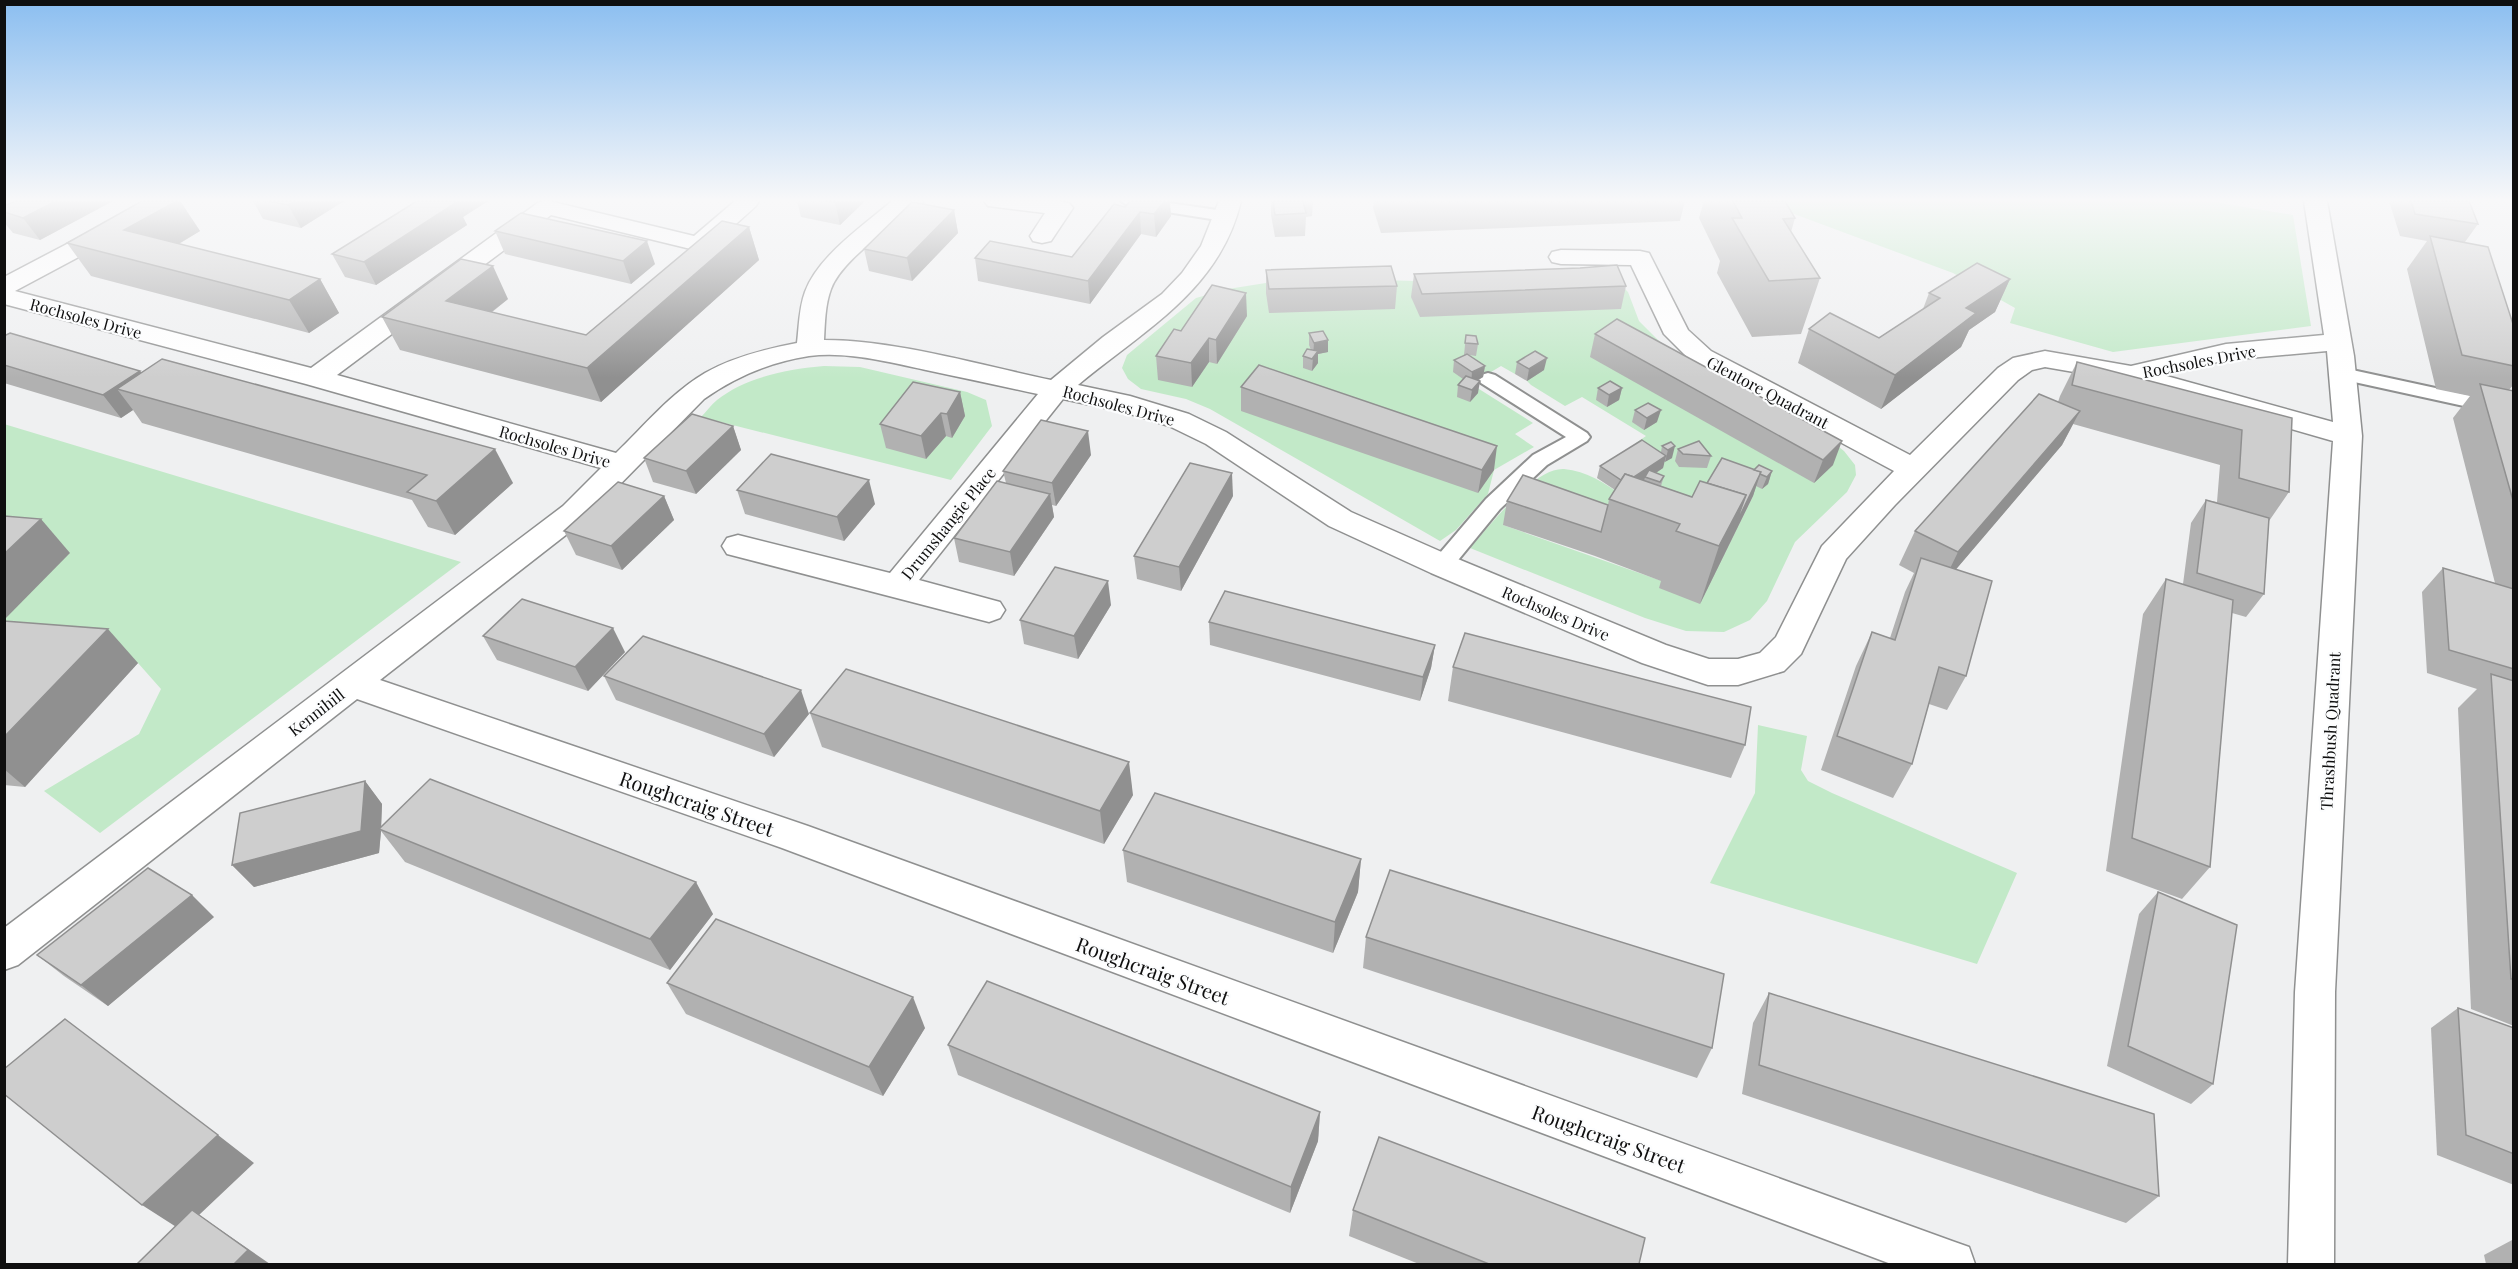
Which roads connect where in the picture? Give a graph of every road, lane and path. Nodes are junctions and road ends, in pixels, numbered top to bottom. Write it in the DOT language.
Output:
graph roads {
  1 [pos="54,260"];
  2 [pos="475,260"];
  3 [pos="841,260"];
  4 [pos="1203,260"];
  5 [pos="1641,260"];
  6 [pos="2326,260"];
  7 [pos="4,287"];
  8 [pos="4,296"];
  9 [pos="2339,342"];
  10 [pos="810,348"];
  11 [pos="2131,374"];
  12 [pos="2343,374"];
  13 [pos="316,378"];
  14 [pos="1488,379"];
  15 [pos="1057,389"];
  16 [pos="2514,411"];
  17 [pos="2348,436"];
  18 [pos="622,464"];
  19 [pos="1913,469"];
  20 [pos="738,546"];
  21 [pos="1442,565"];
  22 [pos="897,586"];
  23 [pos="989,610"];
  24 [pos="352,684"];
  25 [pos="4,952"];
  26 [pos="1952,1264"];
  27 [pos="2311,1264"];
  1 -- 7 [label="street"];
  2 -- 13 [label="street"];
  3 -- 10 [label="street"];
  4 -- 15 [label="street, Drumshangie Place"];
  5 -- 19 [label="street, Glentore Quadrant"];
  6 -- 9 [label="street, Thrashbush Quadrant"];
  8 -- 13 [label="street, Rochsoles Drive"];
  9 -- 11 [label="street, Rochsoles Drive"];
  9 -- 12 [label="street, Thrashbush Quadrant"];
  10 -- 15 [label="street, Rochsoles Drive"];
  10 -- 18 [label="street, Rochsoles Drive"];
  11 -- 17 [label="street, Rochsoles Drive"];
  11 -- 19 [label="street, Rochsoles Drive"];
  12 -- 16 [label="lane"];
  12 -- 17 [label="street, Thrashbush Quadrant"];
  13 -- 18 [label="street, Rochsoles Drive"];
  14 -- 21 [label="lane"];
  15 -- 21 [label="street, Rochsoles Drive"];
  15 -- 22 [label="street, Drumshangie Place"];
  17 -- 27 [label="street, Thrashbush Quadrant"];
  18 -- 24 [label="street, Kennihill"];
  19 -- 21 [label="street, Rochsoles Drive"];
  20 -- 22 [label="street, Drumshangie Place"];
  22 -- 23 [label="street"];
  24 -- 25 [label="street, Kennihill"];
  24 -- 26 [label="street, Roughcraig Street"];
}
